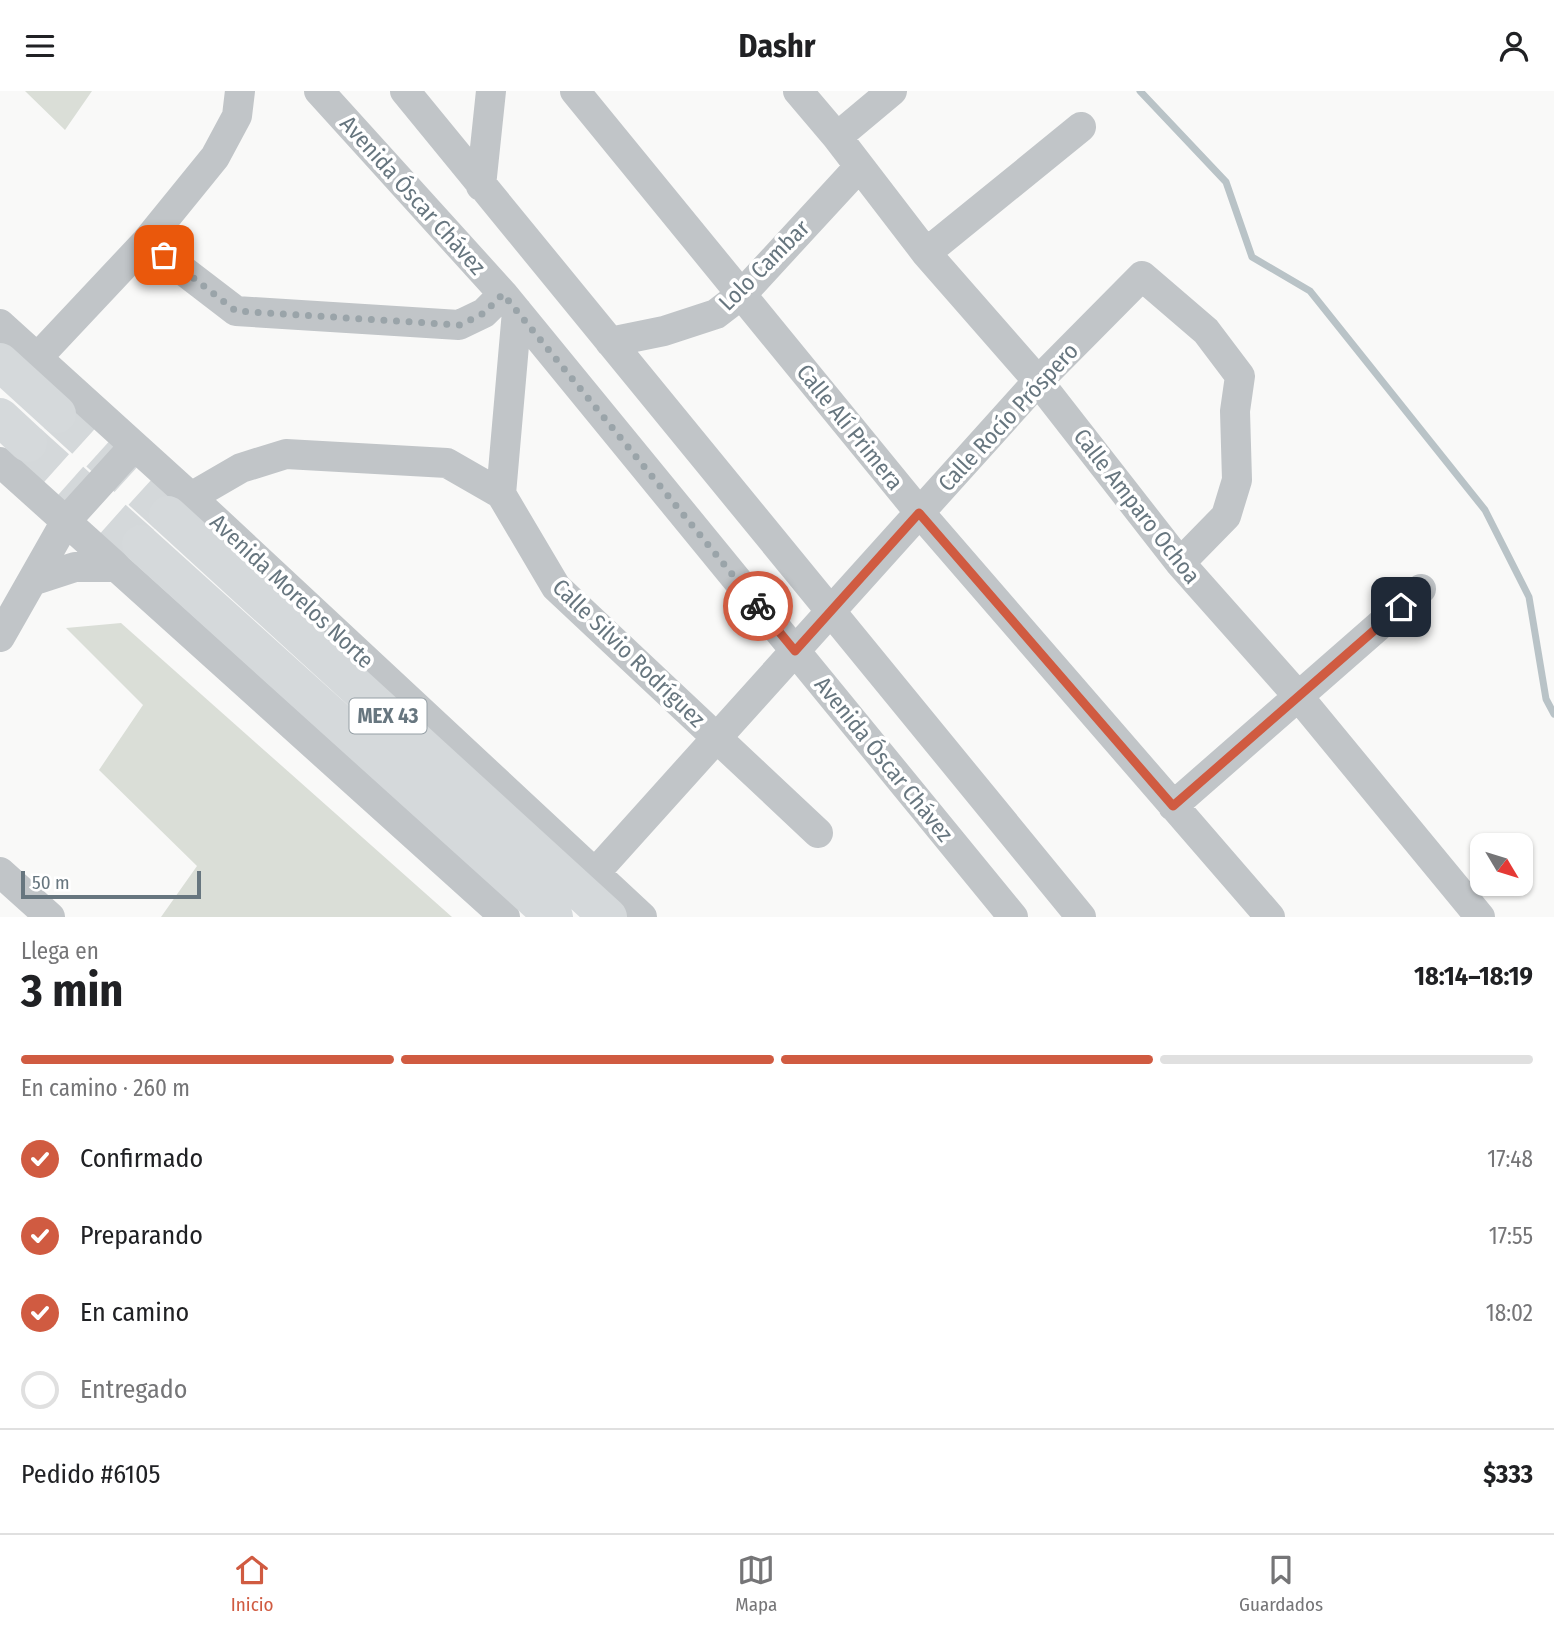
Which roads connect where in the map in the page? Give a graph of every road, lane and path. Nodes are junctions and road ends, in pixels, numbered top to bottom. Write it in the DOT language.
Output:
graph roads {
  1 [pos="240,91"];
  2 [pos="318,91"];
  3 [pos="405,91"];
  4 [pos="491,91"];
  5 [pos="575,91"];
  6 [pos="798,91"];
  7 [pos="892,91"];
  8 [pos="1081,127"];
  9 [pos="837,137"];
  10 [pos="859,167"];
  11 [pos="481,186"];
  12 [pos="146,242"];
  13 [pos="926,253"];
  14 [pos="742,294"];
  15 [pos="510,303"];
  16 [pos="0,324"];
  17 [pos="610,342"];
  18 [pos="37,358"];
  19 [pos="0,362"];
  20 [pos="1038,380"];
  21 [pos="57,414"];
  22 [pos="0,417"];
  23 [pos="134,446"];
  24 [pos="14,452"];
  25 [pos="501,494"];
  26 [pos="180,506"];
  27 [pos="919,513"];
  28 [pos="66,521"];
  29 [pos="129,556"];
  30 [pos="1180,563"];
  31 [pos="32,581"];
  32 [pos="1421,589"];
  33 [pos="830,612"];
  34 [pos="0,637"];
  35 [pos="795,651"];
  36 [pos="1298,696"];
  37 [pos="717,739"];
  38 [pos="1173,806"];
  39 [pos="818,833"];
  40 [pos="0,872"];
  41 [pos="595,873"];
  42 [pos="50,917"];
  43 [pos="505,917"];
  44 [pos="554,917"];
  45 [pos="608,917"];
  46 [pos="642,917"];
  47 [pos="1013,917"];
  48 [pos="1081,917"];
  49 [pos="1270,917"];
  50 [pos="1480,917"];
  1 -- 12 [label="street"];
  2 -- 15 [label="street, Avenida Óscar Chávez"];
  3 -- 11 [label="street"];
  4 -- 11 [label="street"];
  5 -- 14 [label="street, Calle Alí Primera"];
  6 -- 9 [label="street, Calle Amparo Ochoa"];
  7 -- 9 [label="street"];
  8 -- 13 [label="street"];
  9 -- 10 [label="street, Calle Amparo Ochoa"];
  10 -- 13 [label="street, Calle Amparo Ochoa"];
  10 -- 14 [label="street, Lolo Cambar"];
  11 -- 17 [label="street"];
  12 -- 15 [label="street"];
  12 -- 18 [label="street"];
  13 -- 20 [label="street, Calle Amparo Ochoa"];
  14 -- 17 [label="street, Lolo Cambar"];
  14 -- 27 [label="street, Calle Alí Primera"];
  15 -- 25 [label="street"];
  15 -- 35 [label="street, Avenida Óscar Chávez"];
  16 -- 18 [label="street, Avenida Morelos Norte"];
  17 -- 33 [label="street"];
  18 -- 23 [label="street, Avenida Morelos Norte"];
  19 -- 21 [label="highway"];
  20 -- 27 [label="street, Calle Rocío Próspero"];
  20 -- 30 [label="street, Calle Amparo Ochoa"];
  20 -- 30 [label="street, Calle Rocío Próspero"];
  22 -- 24 [label="highway"];
  23 -- 26 [label="street, Avenida Morelos Norte"];
  23 -- 28 [label="street"];
  24 -- 28 [label="street"];
  25 -- 26 [label="street"];
  25 -- 37 [label="street, Calle Silvio Rodríguez"];
  26 -- 41 [label="street, Avenida Morelos Norte"];
  26 -- 45 [label="highway, MEX 43"];
  27 -- 33 [label="street, Calle Rocío Próspero"];
  27 -- 38 [label="street, Calle Alí Primera"];
  28 -- 29 [label="street"];
  28 -- 31 [label="street"];
  29 -- 31 [label="street"];
  29 -- 43 [label="street"];
  29 -- 44 [label="highway, MEX 43"];
  30 -- 36 [label="street, Calle Amparo Ochoa"];
  31 -- 34 [label="street"];
  32 -- 36 [label="street"];
  33 -- 35 [label="street, Calle Rocío Próspero"];
  33 -- 48 [label="street"];
  35 -- 37 [label="street, Calle Rocío Próspero"];
  35 -- 47 [label="street, Avenida Óscar Chávez"];
  36 -- 38 [label="street"];
  36 -- 50 [label="street, Calle Amparo Ochoa"];
  37 -- 39 [label="street, Calle Silvio Rodríguez"];
  37 -- 41 [label="street, Calle Rocío Próspero"];
  38 -- 49 [label="street, Calle Alí Primera"];
  40 -- 42 [label="street"];
  41 -- 46 [label="street, Avenida Morelos Norte"];
}
